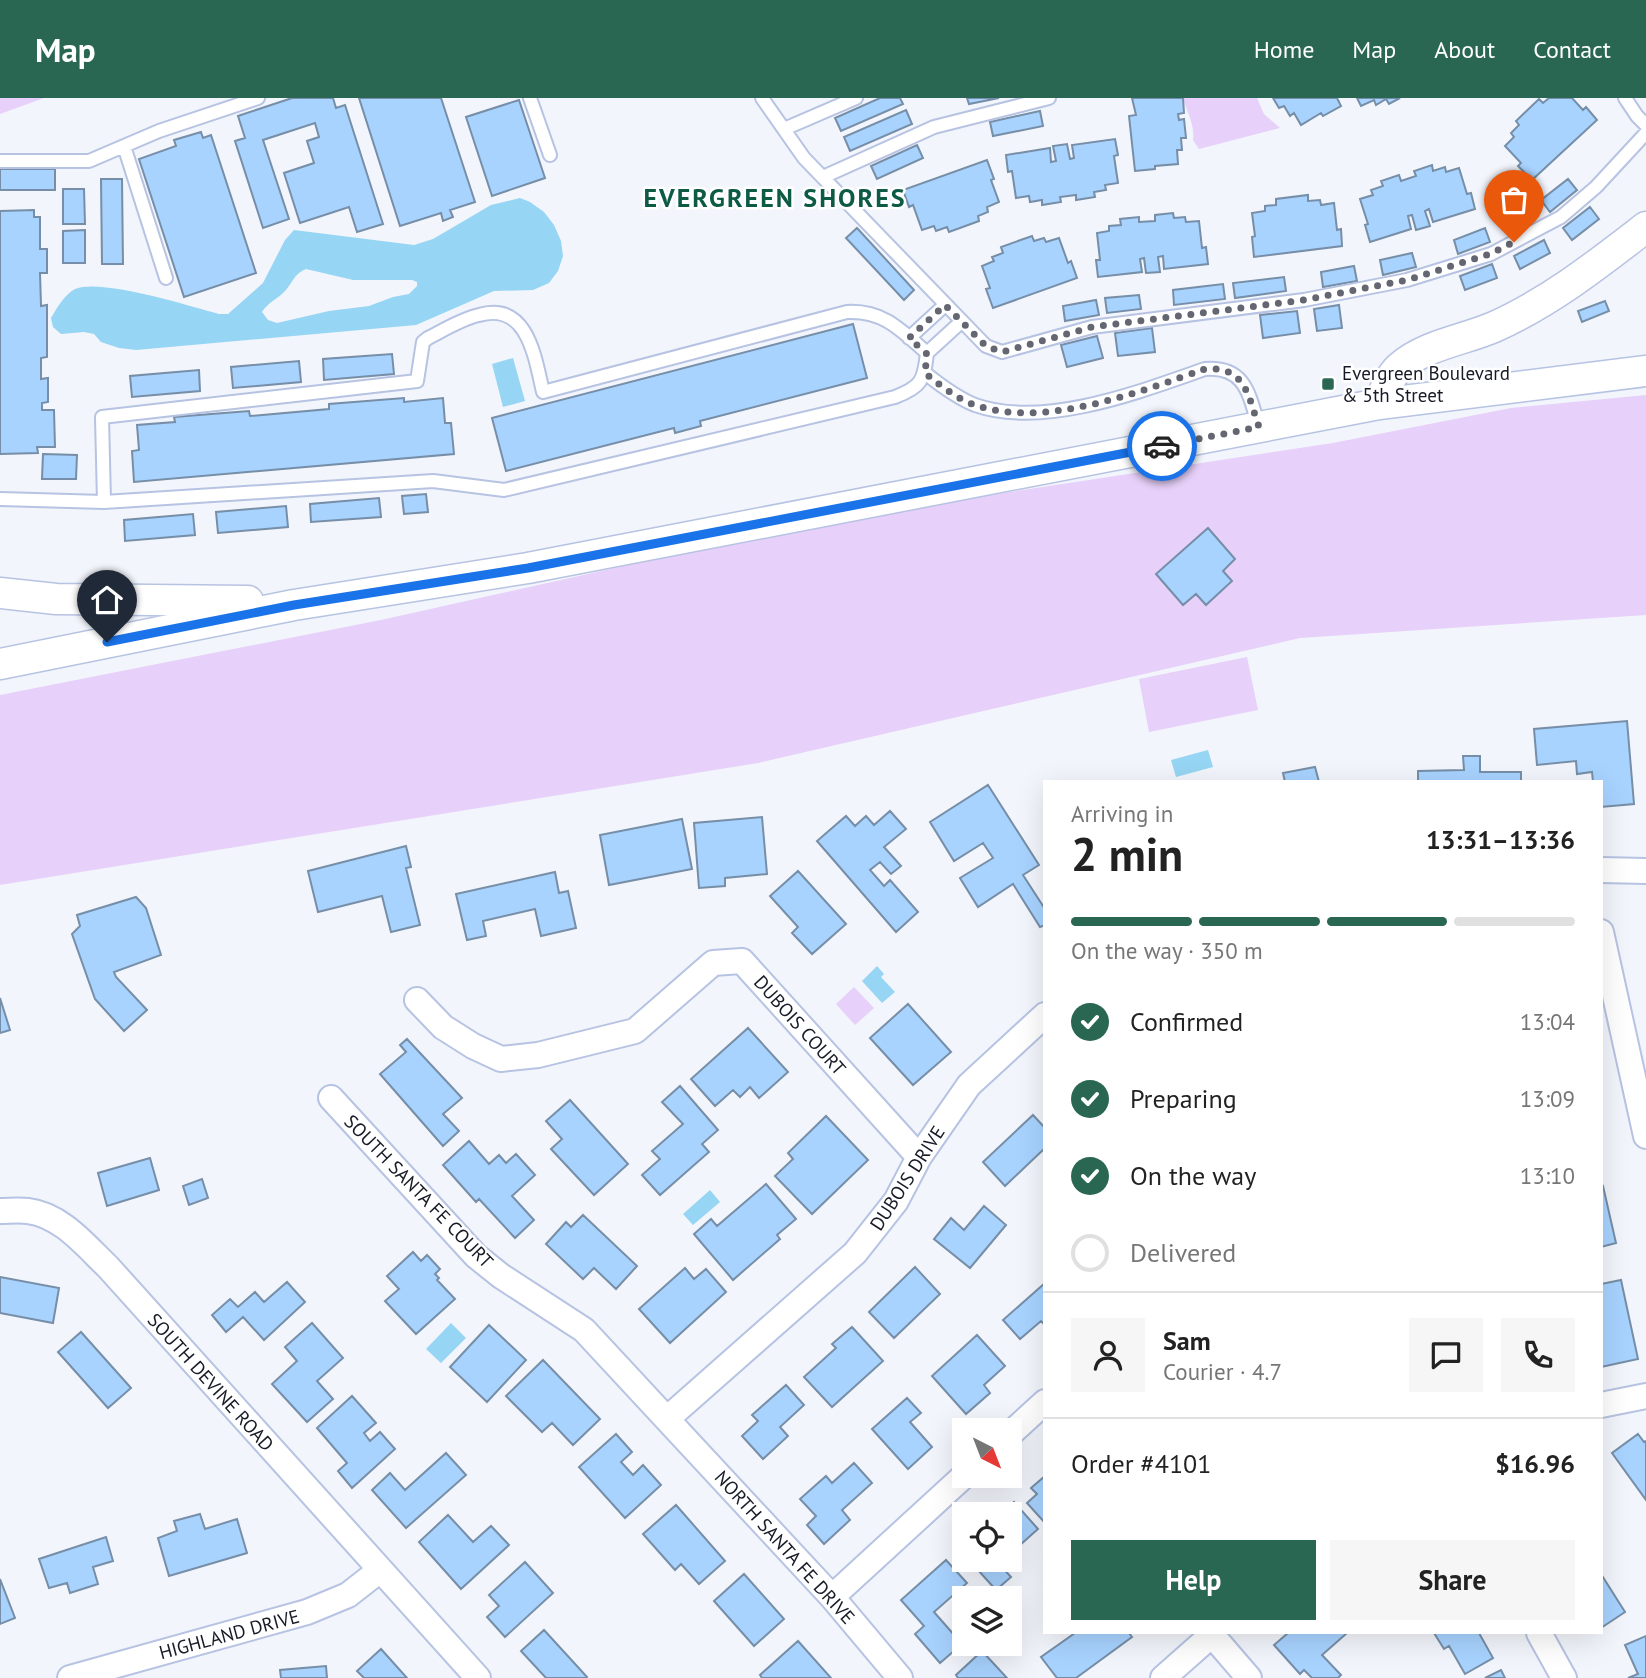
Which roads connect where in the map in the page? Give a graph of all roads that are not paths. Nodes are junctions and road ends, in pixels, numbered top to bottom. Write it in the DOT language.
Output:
graph roads {
  1 [pos="258,98"];
  2 [pos="530,98"];
  3 [pos="762,98"];
  4 [pos="856,98"];
  5 [pos="1049,98"];
  6 [pos="1625,98"];
  7 [pos="1646,125"];
  8 [pos="784,129"];
  9 [pos="1642,138"];
  10 [pos="124,146"];
  11 [pos="550,155"];
  12 [pos="0,161"];
  13 [pos="823,177"];
  14 [pos="1646,227"];
  15 [pos="166,278"];
  16 [pos="945,305"];
  17 [pos="961,322"];
  18 [pos="909,338"];
  19 [pos="927,354"];
  20 [pos="1646,371"];
  21 [pos="925,373"];
  22 [pos="1379,404"];
  23 [pos="1259,427"];
  24 [pos="0,499"];
  25 [pos="104,502"];
  26 [pos="0,593"];
  27 [pos="294,605"];
  28 [pos="0,664"];
  29 [pos="1603,870"];
  30 [pos="1646,871"];
  31 [pos="1603,941"];
  32 [pos="417,1000"];
  33 [pos="1043,1017"];
  34 [pos="331,1098"];
  35 [pos="1646,1136"];
  36 [pos="919,1157"];
  37 [pos="0,1211"];
  38 [pos="1646,1396"];
  39 [pos="1043,1404"];
  40 [pos="1603,1405"];
  41 [pos="668,1418"];
  42 [pos="1022,1423"];
  43 [pos="952,1487"];
  44 [pos="380,1570"];
  45 [pos="832,1597"];
  46 [pos="1213,1634"];
  47 [pos="1540,1634"];
  48 [pos="70,1678"];
  49 [pos="478,1678"];
  50 [pos="900,1678"];
  51 [pos="1163,1678"];
  52 [pos="1249,1678"];
  53 [pos="1564,1678"];
  1 -- 10 [label="lane"];
  2 -- 11 [label="lane"];
  3 -- 8 [label="lane"];
  4 -- 8 [label="lane"];
  5 -- 13 [label="lane"];
  6 -- 7 [label="lane"];
  8 -- 13 [label="lane"];
  9 -- 17 [label="lane"];
  10 -- 12 [label="lane"];
  10 -- 15 [label="lane"];
  13 -- 16 [label="lane"];
  14 -- 22 [label="street"];
  16 -- 17 [label="lane"];
  16 -- 18 [label="lane"];
  17 -- 19 [label="lane"];
  18 -- 19 [label="lane"];
  18 -- 25 [label="lane"];
  19 -- 21 [label="lane"];
  20 -- 22 [label="street"];
  21 -- 23 [label="lane"];
  21 -- 25 [label="lane"];
  22 -- 23 [label="street"];
  23 -- 27 [label="street"];
  24 -- 25 [label="lane"];
  26 -- 27 [label="street"];
  27 -- 28 [label="street"];
  29 -- 30 [label="street"];
  31 -- 35 [label="street"];
  32 -- 36 [label="street, DUBOIS COURT"];
  33 -- 36 [label="street, DUBOIS DRIVE"];
  34 -- 41 [label="street, SOUTH SANTA FE COURT"];
  36 -- 41 [label="street, DUBOIS DRIVE"];
  37 -- 44 [label="street, SOUTH DEVINE ROAD"];
  38 -- 40 [label="street"];
  39 -- 42 [label="street"];
  41 -- 45 [label="street, NORTH SANTA FE DRIVE"];
  43 -- 45 [label="street"];
  44 -- 48 [label="street, HIGHLAND DRIVE"];
  44 -- 49 [label="street, SOUTH DEVINE ROAD"];
  45 -- 50 [label="street, NORTH SANTA FE DRIVE"];
  46 -- 51 [label="street"];
  46 -- 52 [label="street"];
  47 -- 53 [label="street"];
}
